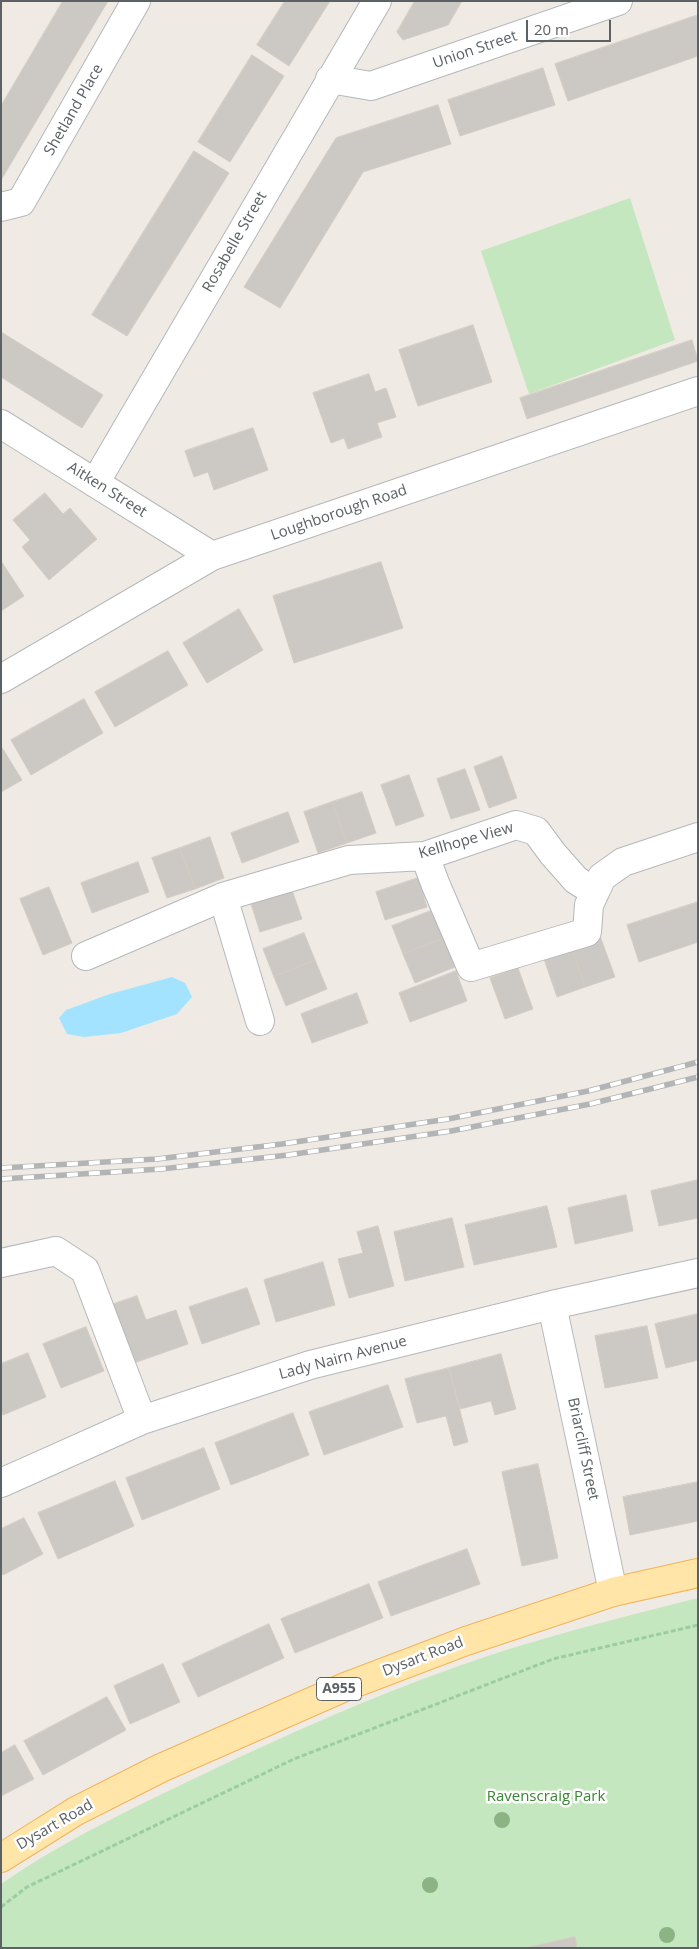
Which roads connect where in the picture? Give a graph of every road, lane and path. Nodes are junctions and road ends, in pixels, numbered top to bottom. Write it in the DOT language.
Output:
graph roads {
  1 [pos="136,1"];
  2 [pos="377,1"];
  3 [pos="618,1"];
  4 [pos="330,79"];
  5 [pos="1,207"];
  6 [pos="698,391"];
  7 [pos="1,424"];
  8 [pos="95,483"];
  9 [pos="212,556"];
  10 [pos="1,679"];
  11 [pos="698,837"];
  12 [pos="425,856"];
  13 [pos="595,892"];
  14 [pos="223,897"];
  15 [pos="86,956"];
  16 [pos="260,1021"];
  17 [pos="1,1263"];
  18 [pos="698,1273"];
  19 [pos="552,1306"];
  20 [pos="142,1420"];
  21 [pos="1,1484"];
  22 [pos="698,1573"];
  23 [pos="613,1592"];
  24 [pos="698,1625"];
  25 [pos="1,1858"];
  26 [pos="1,1908"];
  1 -- 5 [label="street, Shetland Place"];
  2 -- 4 [label="street, Rosabelle Street"];
  3 -- 4 [label="street, Union Street"];
  4 -- 8 [label="street, Rosabelle Street"];
  6 -- 9 [label="street, Loughborough Road"];
  7 -- 8 [label="street, Aitken Street"];
  8 -- 9 [label="street, Aitken Street"];
  9 -- 10 [label="street, Loughborough Road"];
  11 -- 13 [label="street"];
  12 -- 13 [label="street, Kellhope View"];
  12 -- 13 [label="street"];
  12 -- 14 [label="street, Kellhope View"];
  14 -- 15 [label="street, Kellhope View"];
  14 -- 16 [label="street"];
  17 -- 20 [label="street"];
  18 -- 19 [label="street, Lady Nairn Avenue"];
  19 -- 20 [label="street, Lady Nairn Avenue"];
  19 -- 23 [label="street, Briarcliff Street"];
  20 -- 21 [label="street, Lady Nairn Avenue"];
  22 -- 23 [label="main road, Dysart Road / A955"];
  23 -- 25 [label="main road, Dysart Road / A955"];
  24 -- 26 [label="path"];
}
